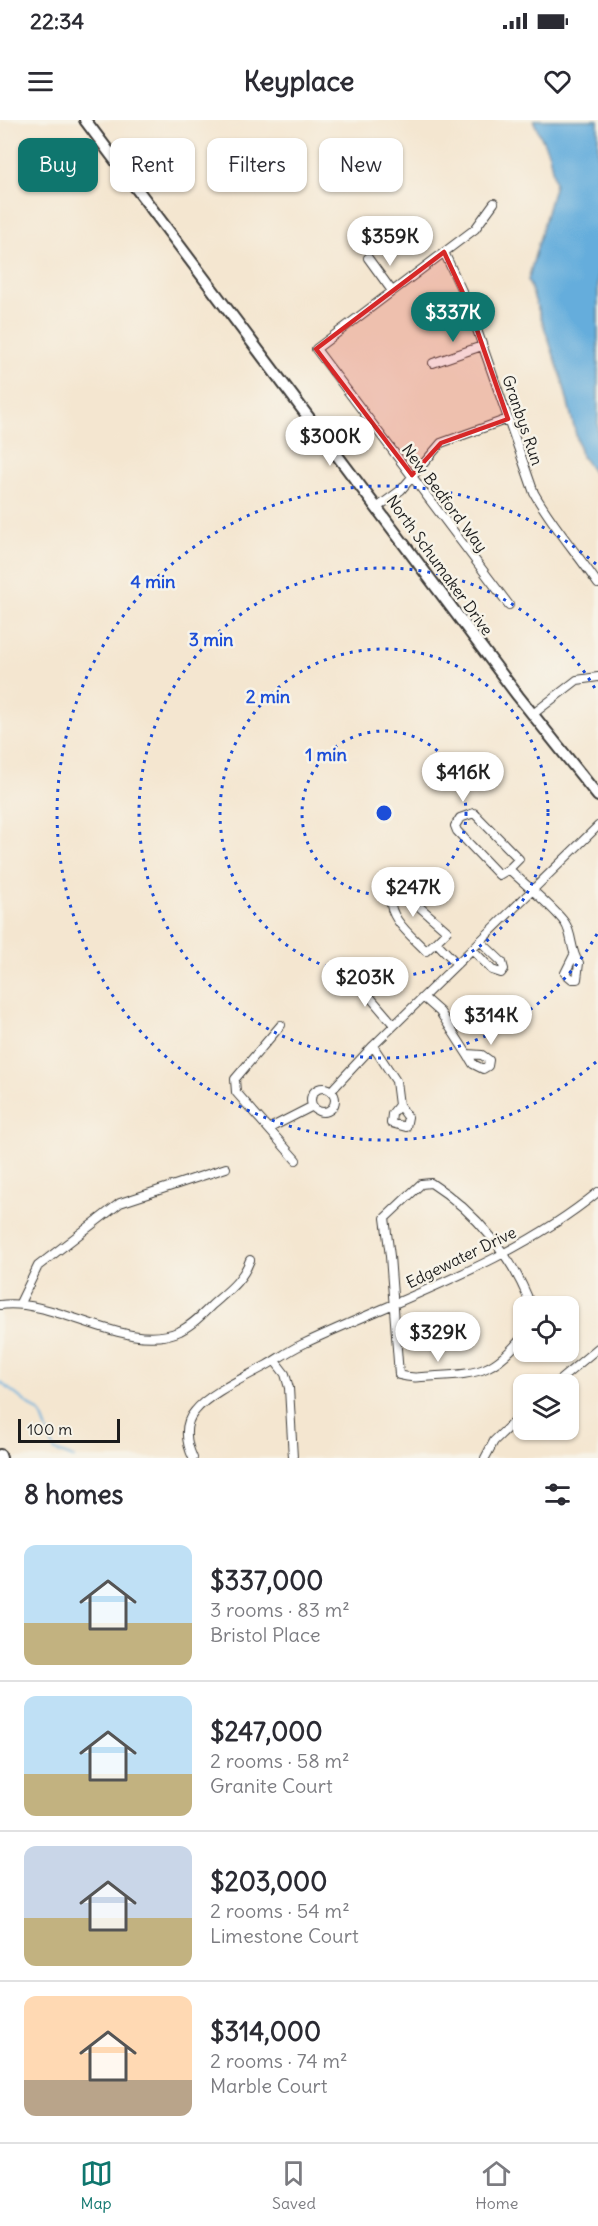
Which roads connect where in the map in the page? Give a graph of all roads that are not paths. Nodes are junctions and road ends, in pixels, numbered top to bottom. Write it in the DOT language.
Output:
graph roads {
  1 [pos="85,120"];
  2 [pos="494,203"];
  3 [pos="444,252"];
  4 [pos="368,258"];
  5 [pos="392,291"];
  6 [pos="482,346"];
  7 [pos="433,363"];
  8 [pos="508,419"];
  9 [pos="412,475"];
  10 [pos="378,507"];
  11 [pos="598,584"];
  12 [pos="509,605"];
  13 [pos="598,677"];
  14 [pos="533,714"];
  15 [pos="598,796"];
  16 [pos="598,826"];
  17 [pos="509,869"];
  18 [pos="531,892"];
  19 [pos="480,941"];
  20 [pos="436,942"];
  21 [pos="472,949"];
  22 [pos="574,955"];
  23 [pos="457,964"];
  24 [pos="352,976"];
  25 [pos="423,997"];
  26 [pos="281,1025"];
  27 [pos="394,1025"];
  28 [pos="373,1046"];
  29 [pos="467,1054"];
  30 [pos="331,1091"];
  31 [pos="399,1105"];
  32 [pos="313,1106"];
  33 [pos="270,1128"];
  34 [pos="296,1160"];
  35 [pos="226,1168"];
  36 [pos="598,1192"];
  37 [pos="503,1254"];
  38 [pos="250,1260"];
  39 [pos="528,1296"];
  40 [pos="20,1304"];
  41 [pos="0,1305"];
  42 [pos="393,1306"];
  43 [pos="513,1348"];
  44 [pos="598,1348"];
  45 [pos="275,1361"];
  46 [pos="567,1374"];
  47 [pos="513,1423"];
  48 [pos="193,1458"];
  49 [pos="293,1458"];
  50 [pos="485,1458"];
  1 -- 10 [label="street, North Schumaker Drive"];
  2 -- 3 [label="street"];
  3 -- 5 [label="street"];
  3 -- 6 [label="street, Granbys Run"];
  4 -- 5 [label="street"];
  5 -- 9 [label="street, New Bedford Way"];
  6 -- 7 [label="street"];
  6 -- 8 [label="street, Granbys Run"];
  8 -- 9 [label="street"];
  8 -- 11 [label="street, Granbys Run"];
  9 -- 10 [label="street"];
  9 -- 12 [label="street, New Bedford Way"];
  10 -- 14 [label="street, North Schumaker Drive"];
  13 -- 14 [label="street"];
  14 -- 15 [label="street, North Schumaker Drive"];
  16 -- 18 [label="street"];
  17 -- 17 [label="street"];
  17 -- 18 [label="street"];
  18 -- 19 [label="street"];
  18 -- 22 [label="street"];
  19 -- 21 [label="street"];
  19 -- 21 [label="street"];
  20 -- 20 [label="street"];
  20 -- 23 [label="street"];
  21 -- 23 [label="street"];
  23 -- 25 [label="street"];
  24 -- 27 [label="street"];
  25 -- 27 [label="street"];
  25 -- 29 [label="street"];
  26 -- 33 [label="street"];
  27 -- 28 [label="street"];
  28 -- 30 [label="street"];
  28 -- 31 [label="street"];
  30 -- 32 [label="street"];
  30 -- 32 [label="street"];
  32 -- 33 [label="street"];
  33 -- 34 [label="street"];
  35 -- 40 [label="street"];
  36 -- 37 [label="street, Edgewater Drive"];
  37 -- 39 [label="street"];
  37 -- 42 [label="street, Edgewater Drive"];
  37 -- 42 [label="street"];
  38 -- 40 [label="street"];
  40 -- 41 [label="street"];
  42 -- 43 [label="street"];
  42 -- 45 [label="street, Edgewater Drive"];
  44 -- 46 [label="street"];
  45 -- 48 [label="street, Edgewater Drive"];
  45 -- 49 [label="street"];
  47 -- 50 [label="street"];
}
